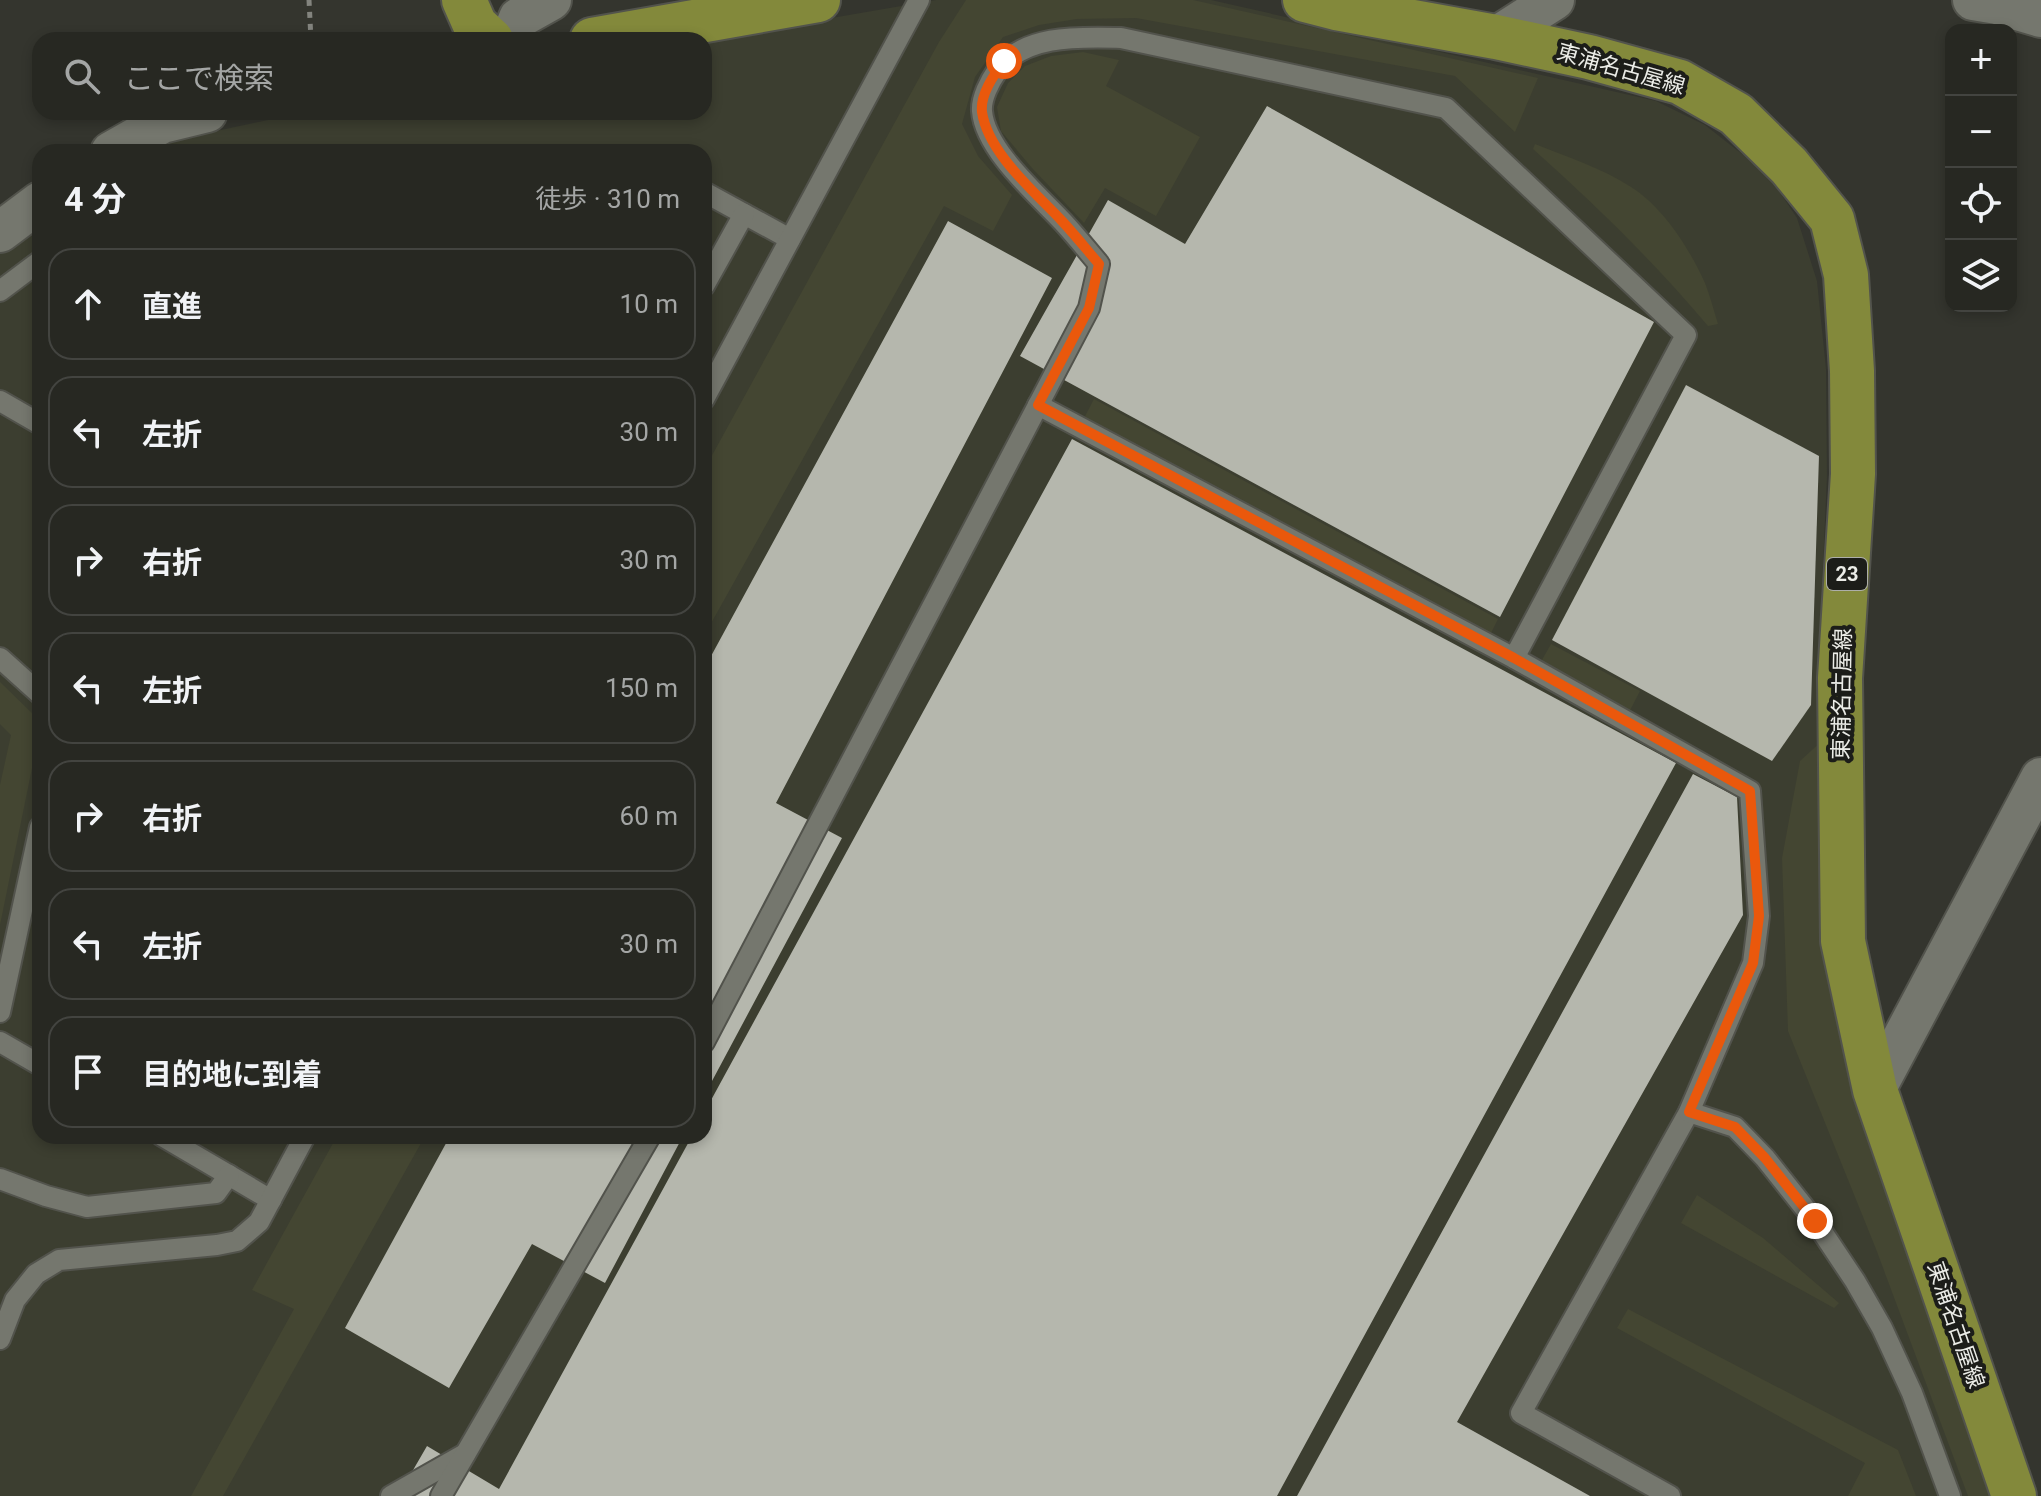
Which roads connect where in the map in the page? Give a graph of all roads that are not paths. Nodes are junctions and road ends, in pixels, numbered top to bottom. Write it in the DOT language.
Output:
graph roads {
  1 [pos="464,0"];
  2 [pos="551,0"];
  3 [pos="818,0"];
  4 [pos="919,0"];
  5 [pos="1305,0"];
  6 [pos="1554,0"];
  7 [pos="1973,0"];
  8 [pos="2041,17"];
  9 [pos="482,32"];
  10 [pos="513,32"];
  11 [pos="637,32"];
  12 [pos="1496,37"];
  13 [pos="174,120"];
  14 [pos="125,144"];
  15 [pos="712,196"];
  16 [pos="32,208"];
  17 [pos="744,214"];
  18 [pos="0,232"];
  19 [pos="790,239"];
  20 [pos="32,267"];
  21 [pos="712,272"];
  22 [pos="0,291"];
  23 [pos="712,384"];
  24 [pos="0,401"];
  25 [pos="1038,405"];
  26 [pos="32,419"];
  27 [pos="0,658"];
  28 [pos="1514,658"];
  29 [pos="32,687"];
  30 [pos="2041,778"];
  31 [pos="32,864"];
  32 [pos="0,1012"];
  33 [pos="712,1027"];
  34 [pos="0,1042"];
  35 [pos="32,1060"];
  36 [pos="1875,1090"];
  37 [pos="1689,1112"];
  38 [pos="176,1144"];
  39 [pos="301,1144"];
  40 [pos="645,1144"];
  41 [pos="229,1175"];
  42 [pos="0,1179"];
  43 [pos="271,1200"];
  44 [pos="0,1339"];
  45 [pos="465,1454"];
  46 [pos="391,1496"];
  47 [pos="441,1496"];
  48 [pos="1670,1496"];
  49 [pos="1950,1496"];
  50 [pos="2014,1496"];
  1 -- 9 [label="main road"];
  2 -- 10 [label="street"];
  3 -- 11 [label="main road"];
  4 -- 19 [label="lane"];
  5 -- 12 [label="main road, 東浦名古屋線 / 23"];
  6 -- 12 [label="street"];
  7 -- 8 [label="street"];
  12 -- 36 [label="main road, 東浦名古屋線 / 23"];
  13 -- 14 [label="street"];
  15 -- 17 [label="lane"];
  16 -- 18 [label="street"];
  17 -- 19 [label="lane"];
  17 -- 21 [label="lane"];
  19 -- 23 [label="lane"];
  20 -- 22 [label="lane"];
  24 -- 26 [label="lane"];
  25 -- 28 [label="lane"];
  25 -- 28 [label="lane"];
  25 -- 33 [label="lane"];
  27 -- 29 [label="lane"];
  28 -- 37 [label="lane"];
  30 -- 36 [label="street"];
  31 -- 32 [label="lane"];
  34 -- 35 [label="lane"];
  36 -- 50 [label="main road, 東浦名古屋線 / 23"];
  37 -- 48 [label="lane"];
  37 -- 49 [label="lane"];
  38 -- 41 [label="lane"];
  39 -- 43 [label="lane"];
  40 -- 45 [label="lane"];
  41 -- 42 [label="lane"];
  41 -- 43 [label="lane"];
  43 -- 44 [label="lane"];
  45 -- 46 [label="lane"];
  45 -- 47 [label="lane"];
}
